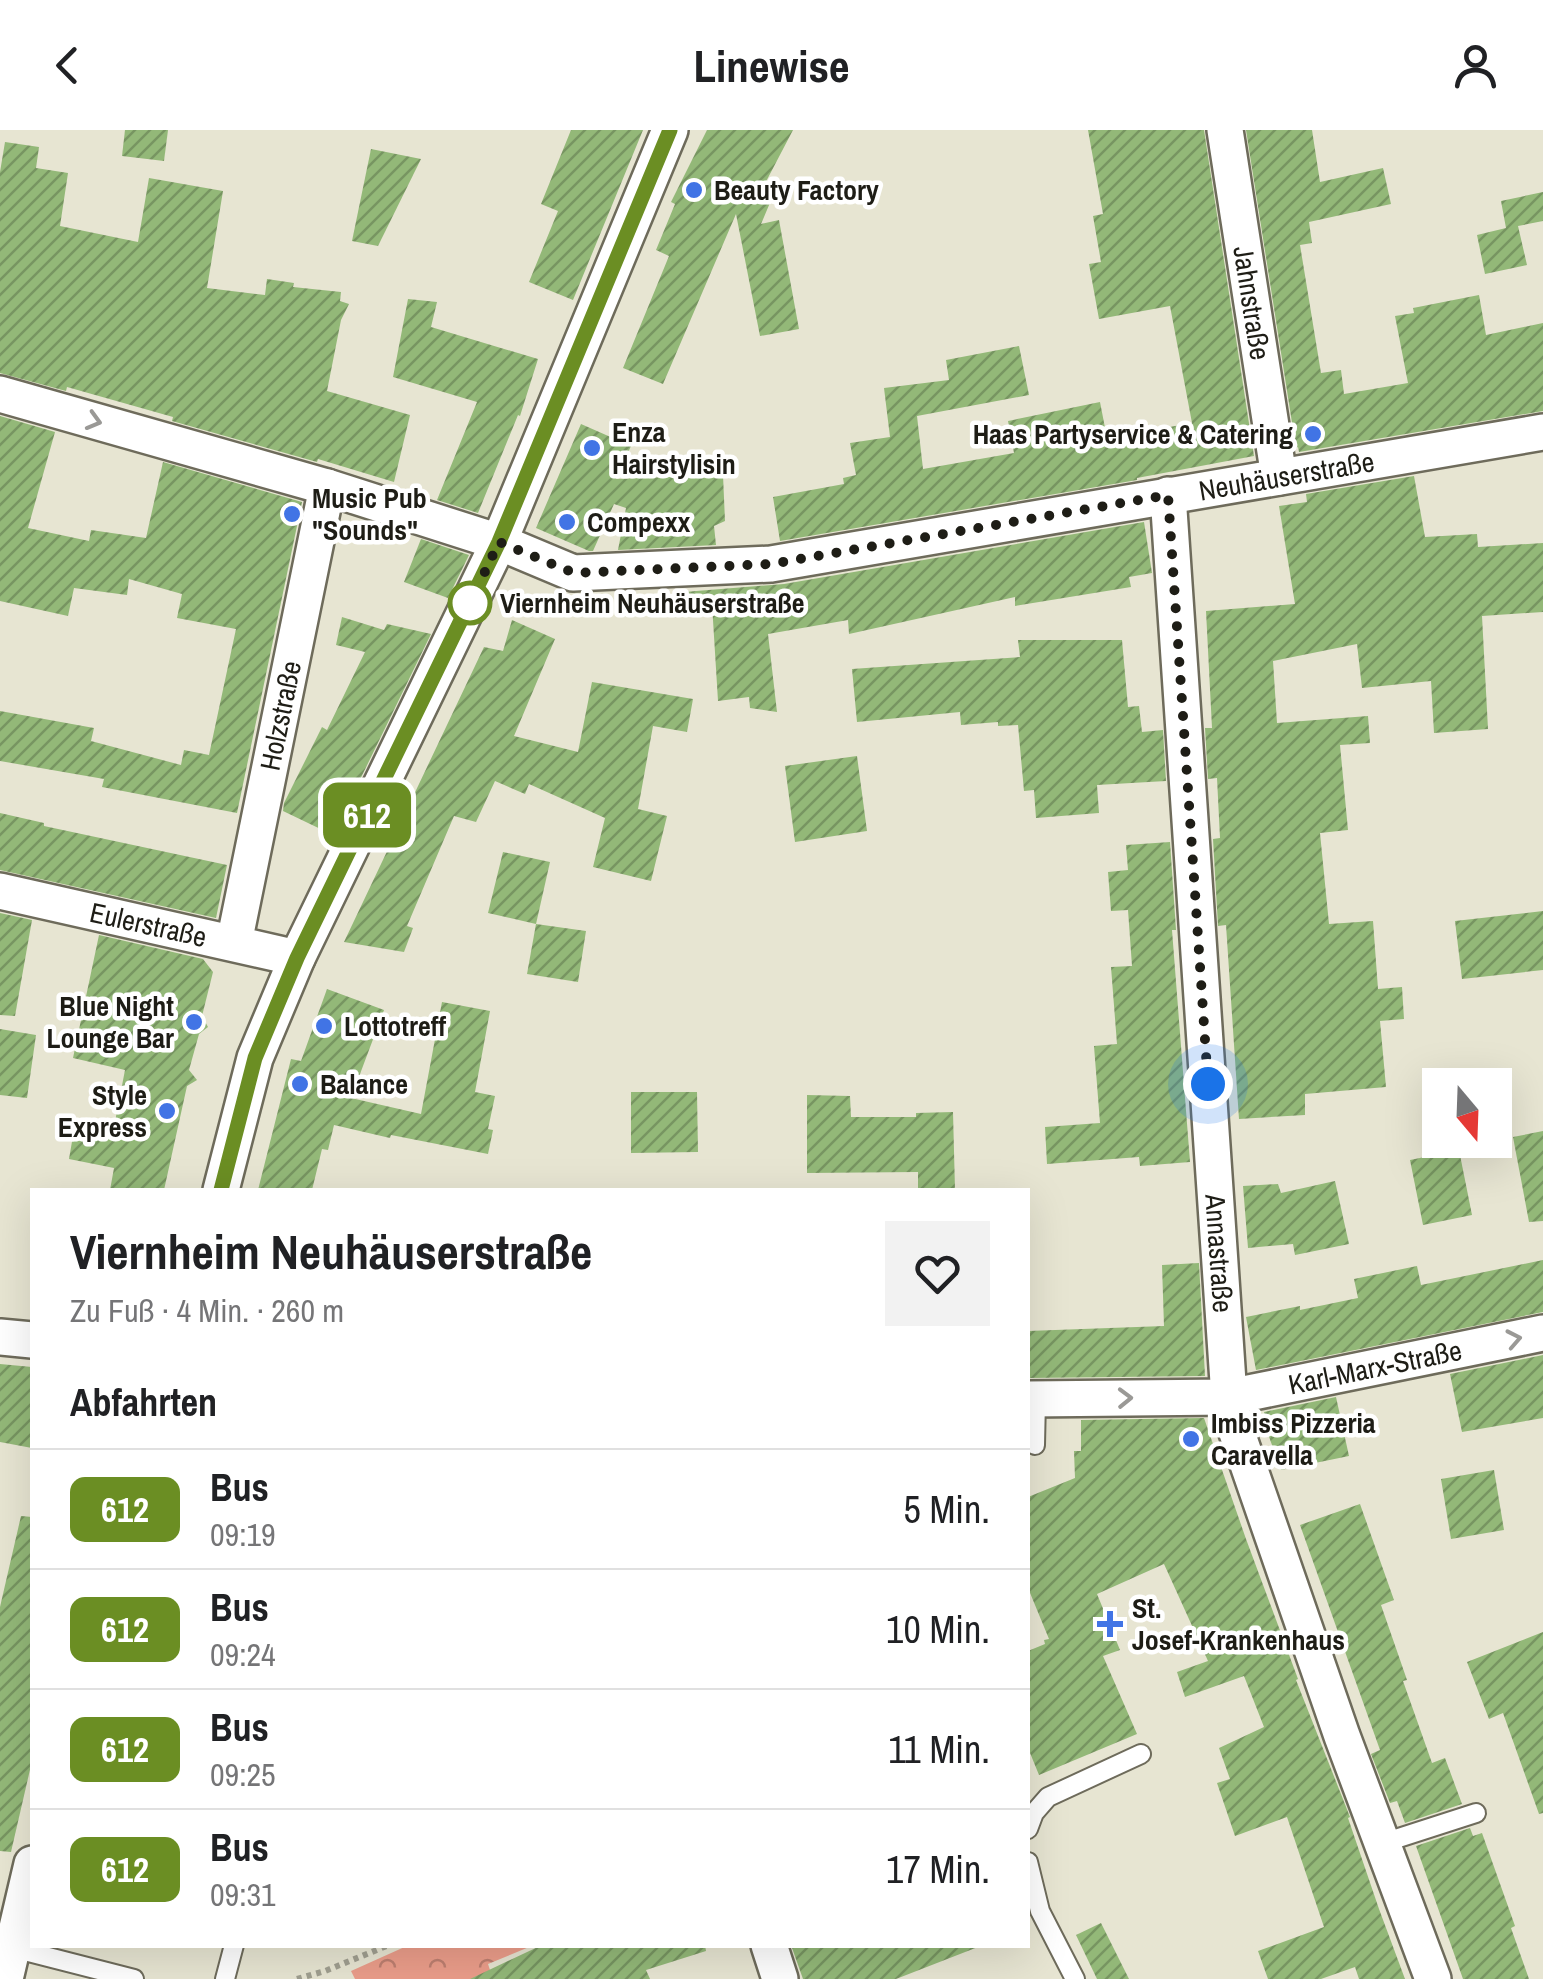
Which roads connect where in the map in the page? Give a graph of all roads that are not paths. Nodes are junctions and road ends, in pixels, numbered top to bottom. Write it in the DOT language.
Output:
graph roads {
  1 [pos="670,130"];
  2 [pos="1225,130"];
  3 [pos="0,394"];
  4 [pos="1543,432"];
  5 [pos="1279,477"];
  6 [pos="327,487"];
  7 [pos="1168,495"];
  8 [pos="499,542"];
  9 [pos="0,891"];
  10 [pos="234,944"];
  11 [pos="297,958"];
  12 [pos="222,1188"];
  13 [pos="1543,1333"];
  14 [pos="0,1337"];
  15 [pos="30,1340"];
  16 [pos="1229,1396"];
  17 [pos="1032,1399"];
  18 [pos="1035,1445"];
  19 [pos="1141,1754"];
  20 [pos="1476,1813"];
  21 [pos="1030,1824"];
  22 [pos="1382,1843"];
  23 [pos="1030,1870"];
  24 [pos="24,1881"];
  25 [pos="233,1948"];
  26 [pos="770,1948"];
  27 [pos="9,1964"];
  28 [pos="134,1979"];
  29 [pos="225,1979"];
  30 [pos="780,1979"];
  31 [pos="1075,1979"];
  32 [pos="1434,1979"];
  1 -- 8 [label="street"];
  2 -- 5 [label="street, Jahnstraße"];
  3 -- 6 [label="street, one-way"];
  4 -- 5 [label="street, Neuhäuserstraße"];
  5 -- 7 [label="street, Neuhäuserstraße"];
  6 -- 8 [label="street"];
  6 -- 10 [label="street, Holzstraße"];
  7 -- 8 [label="street, Neuhäuserstraße"];
  7 -- 16 [label="street, Annastraße"];
  8 -- 11 [label="street"];
  9 -- 10 [label="street, Eulerstraße"];
  10 -- 11 [label="street, Eulerstraße"];
  11 -- 12 [label="street"];
  16 -- 13 [label="street, Karl-Marx-Straße, one-way"];
  14 -- 15 [label="street"];
  17 -- 16 [label="street, Karl-Marx-Straße, one-way"];
  16 -- 22 [label="street, Annastraße"];
  17 -- 18 [label="lane"];
  19 -- 21 [label="lane"];
  20 -- 22 [label="lane"];
  22 -- 32 [label="street, Annastraße"];
  23 -- 31 [label="lane"];
  24 -- 27 [label="street"];
  25 -- 29 [label="lane"];
  26 -- 30 [label="street"];
  27 -- 28 [label="lane"];
}
